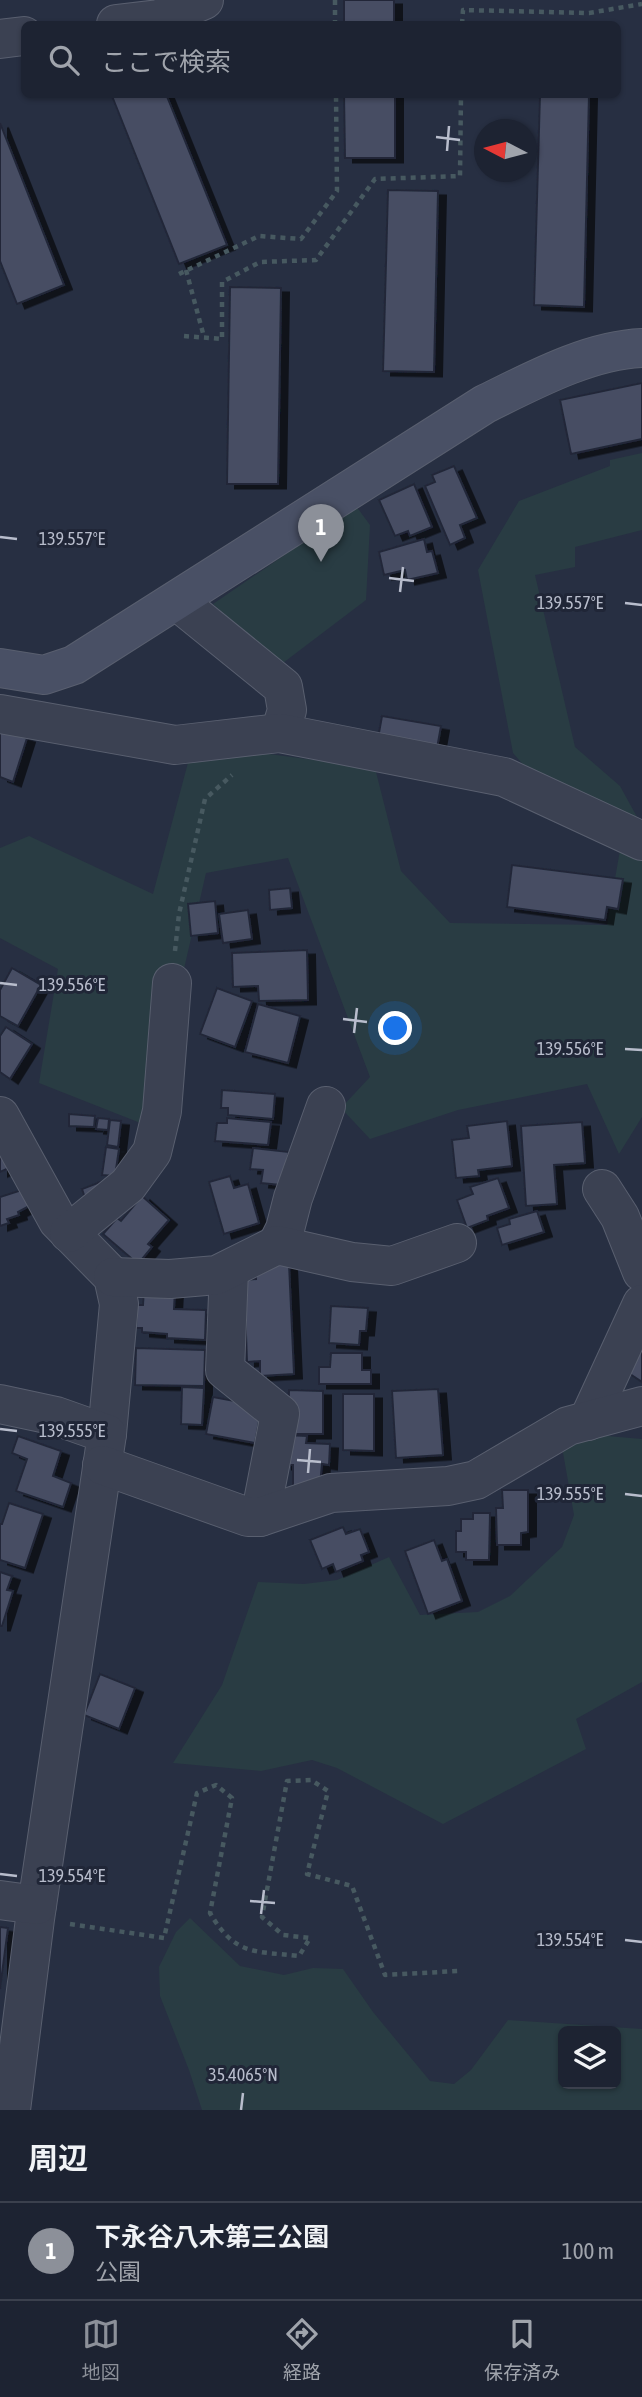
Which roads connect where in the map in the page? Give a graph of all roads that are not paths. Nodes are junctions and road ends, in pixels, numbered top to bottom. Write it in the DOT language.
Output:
graph roads {
  1 [pos="204,0"];
  2 [pos="142,21"];
  3 [pos="21,36"];
  4 [pos="0,39"];
  5 [pos="642,348"];
  6 [pos="177,601"];
  7 [pos="0,668"];
  8 [pos="0,714"];
  9 [pos="280,733"];
  10 [pos="642,841"];
  11 [pos="172,983"];
  12 [pos="326,1106"];
  13 [pos="0,1116"];
  14 [pos="602,1189"];
  15 [pos="69,1233"];
  16 [pos="457,1243"];
  17 [pos="277,1245"];
  18 [pos="229,1270"];
  19 [pos="642,1272"];
  20 [pos="113,1276"];
  21 [pos="642,1304"];
  22 [pos="0,1405"];
  23 [pos="642,1406"];
  24 [pos="588,1420"];
  25 [pos="104,1449"];
  26 [pos="260,1517"];
  27 [pos="24,1908"];
  28 [pos="11,2110"];
  1 -- 2 [label="street"];
  3 -- 4 [label="street"];
  5 -- 6 [label="street"];
  6 -- 7 [label="street"];
  6 -- 9 [label="street"];
  8 -- 9 [label="street"];
  9 -- 10 [label="street"];
  11 -- 15 [label="street"];
  12 -- 17 [label="street"];
  13 -- 15 [label="street"];
  14 -- 19 [label="street"];
  15 -- 20 [label="street"];
  16 -- 17 [label="street"];
  17 -- 18 [label="street"];
  18 -- 20 [label="street"];
  18 -- 26 [label="street"];
  20 -- 25 [label="street"];
  21 -- 24 [label="street"];
  22 -- 25 [label="street"];
  23 -- 24 [label="street"];
  24 -- 26 [label="street"];
  25 -- 26 [label="street"];
  25 -- 27 [label="street"];
  27 -- 28 [label="street"];
}
